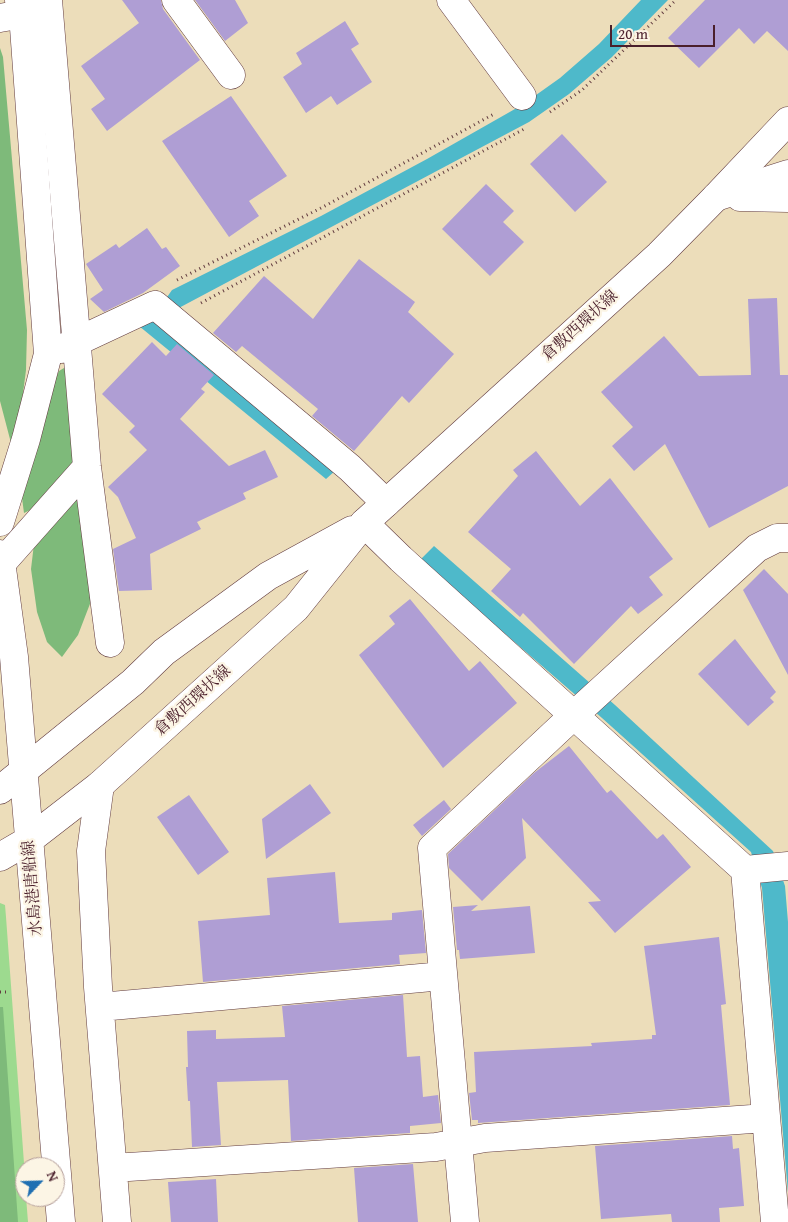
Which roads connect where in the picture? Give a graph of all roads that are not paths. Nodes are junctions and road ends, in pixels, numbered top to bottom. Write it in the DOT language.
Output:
graph roads {
  1 [pos="176,0"];
  2 [pos="451,0"];
  3 [pos="52,2"];
  4 [pos="14,11"];
  5 [pos="231,75"];
  6 [pos="522,96"];
  7 [pos="788,121"];
  8 [pos="788,174"];
  9 [pos="716,197"];
  10 [pos="788,198"];
  11 [pos="76,342"];
  12 [pos="48,354"];
  13 [pos="87,467"];
  14 [pos="386,503"];
  15 [pos="0,522"];
  16 [pos="364,523"];
  17 [pos="788,538"];
  18 [pos="1,559"];
  19 [pos="110,642"];
  20 [pos="587,703"];
  21 [pos="23,772"];
  22 [pos="100,786"];
  23 [pos="0,790"];
  24 [pos="29,840"];
  25 [pos="0,857"];
  26 [pos="785,866"];
  27 [pos="750,870"];
  28 [pos="443,976"];
  29 [pos="100,1007"];
  30 [pos="766,1118"];
  31 [pos="459,1142"];
  32 [pos="113,1168"];
  33 [pos="60,1222"];
  34 [pos="117,1222"];
  35 [pos="465,1222"];
  36 [pos="774,1222"];
  1 -- 5 [label="street"];
  2 -- 6 [label="street"];
  3 -- 4 [label="street"];
  3 -- 11 [label="street"];
  4 -- 12 [label="street"];
  7 -- 9 [label="street, 倉敷西環状線"];
  8 -- 9 [label="street"];
  9 -- 10 [label="street"];
  9 -- 14 [label="street, 倉敷西環状線"];
  11 -- 12 [label="street"];
  11 -- 13 [label="street"];
  11 -- 14 [label="street"];
  12 -- 15 [label="street"];
  13 -- 18 [label="street"];
  13 -- 19 [label="street"];
  14 -- 16 [label="street, 倉敷西環状線"];
  16 -- 20 [label="street"];
  16 -- 21 [label="street, 倉敷西環状線"];
  16 -- 22 [label="street, 倉敷西環状線"];
  17 -- 20 [label="street"];
  18 -- 21 [label="street, 水島港唐船線"];
  20 -- 27 [label="street"];
  20 -- 28 [label="street"];
  21 -- 23 [label="street, 倉敷西環状線"];
  21 -- 24 [label="street, 水島港唐船線"];
  22 -- 24 [label="street, 倉敷西環状線"];
  22 -- 29 [label="street"];
  24 -- 25 [label="street, 倉敷西環状線"];
  24 -- 33 [label="street, 水島港唐船線"];
  26 -- 27 [label="street"];
  27 -- 30 [label="street"];
  28 -- 29 [label="street"];
  28 -- 31 [label="street"];
  29 -- 32 [label="street"];
  30 -- 31 [label="street"];
  30 -- 36 [label="street"];
  31 -- 32 [label="street"];
  31 -- 35 [label="street"];
  32 -- 34 [label="street"];
}
